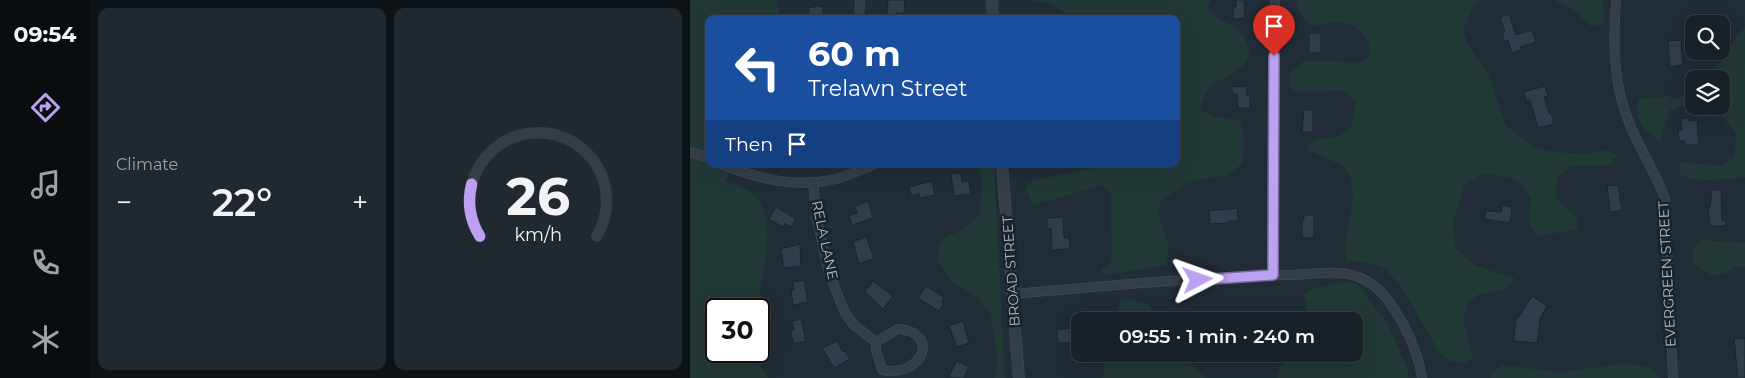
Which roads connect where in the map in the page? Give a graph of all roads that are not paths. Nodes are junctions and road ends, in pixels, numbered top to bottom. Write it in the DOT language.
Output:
graph roads {
  1 [pos="860,0"];
  2 [pos="992,0"];
  3 [pos="1275,0"];
  4 [pos="1616,0"];
  5 [pos="859,15"];
  6 [pos="993,15"];
  7 [pos="690,152"];
  8 [pos="705,157"];
  9 [pos="730,167"];
  10 [pos="867,167"];
  11 [pos="1002,167"];
  12 [pos="813,182"];
  13 [pos="1273,275"];
  14 [pos="1013,294"];
  15 [pos="876,342"];
  16 [pos="1019,378"];
  17 [pos="1422,378"];
  18 [pos="1673,378"];
  1 -- 5 [label="street"];
  2 -- 6 [label="street"];
  3 -- 13 [label="street"];
  4 -- 18 [label="street, EVERGREEN STREET"];
  7 -- 8 [label="street"];
  9 -- 12 [label="street"];
  10 -- 12 [label="street"];
  11 -- 14 [label="street, BROAD STREET"];
  12 -- 15 [label="street, RELA LANE"];
  13 -- 14 [label="street"];
  13 -- 17 [label="street"];
  14 -- 16 [label="street, BROAD STREET"];
  15 -- 15 [label="street"];
}
